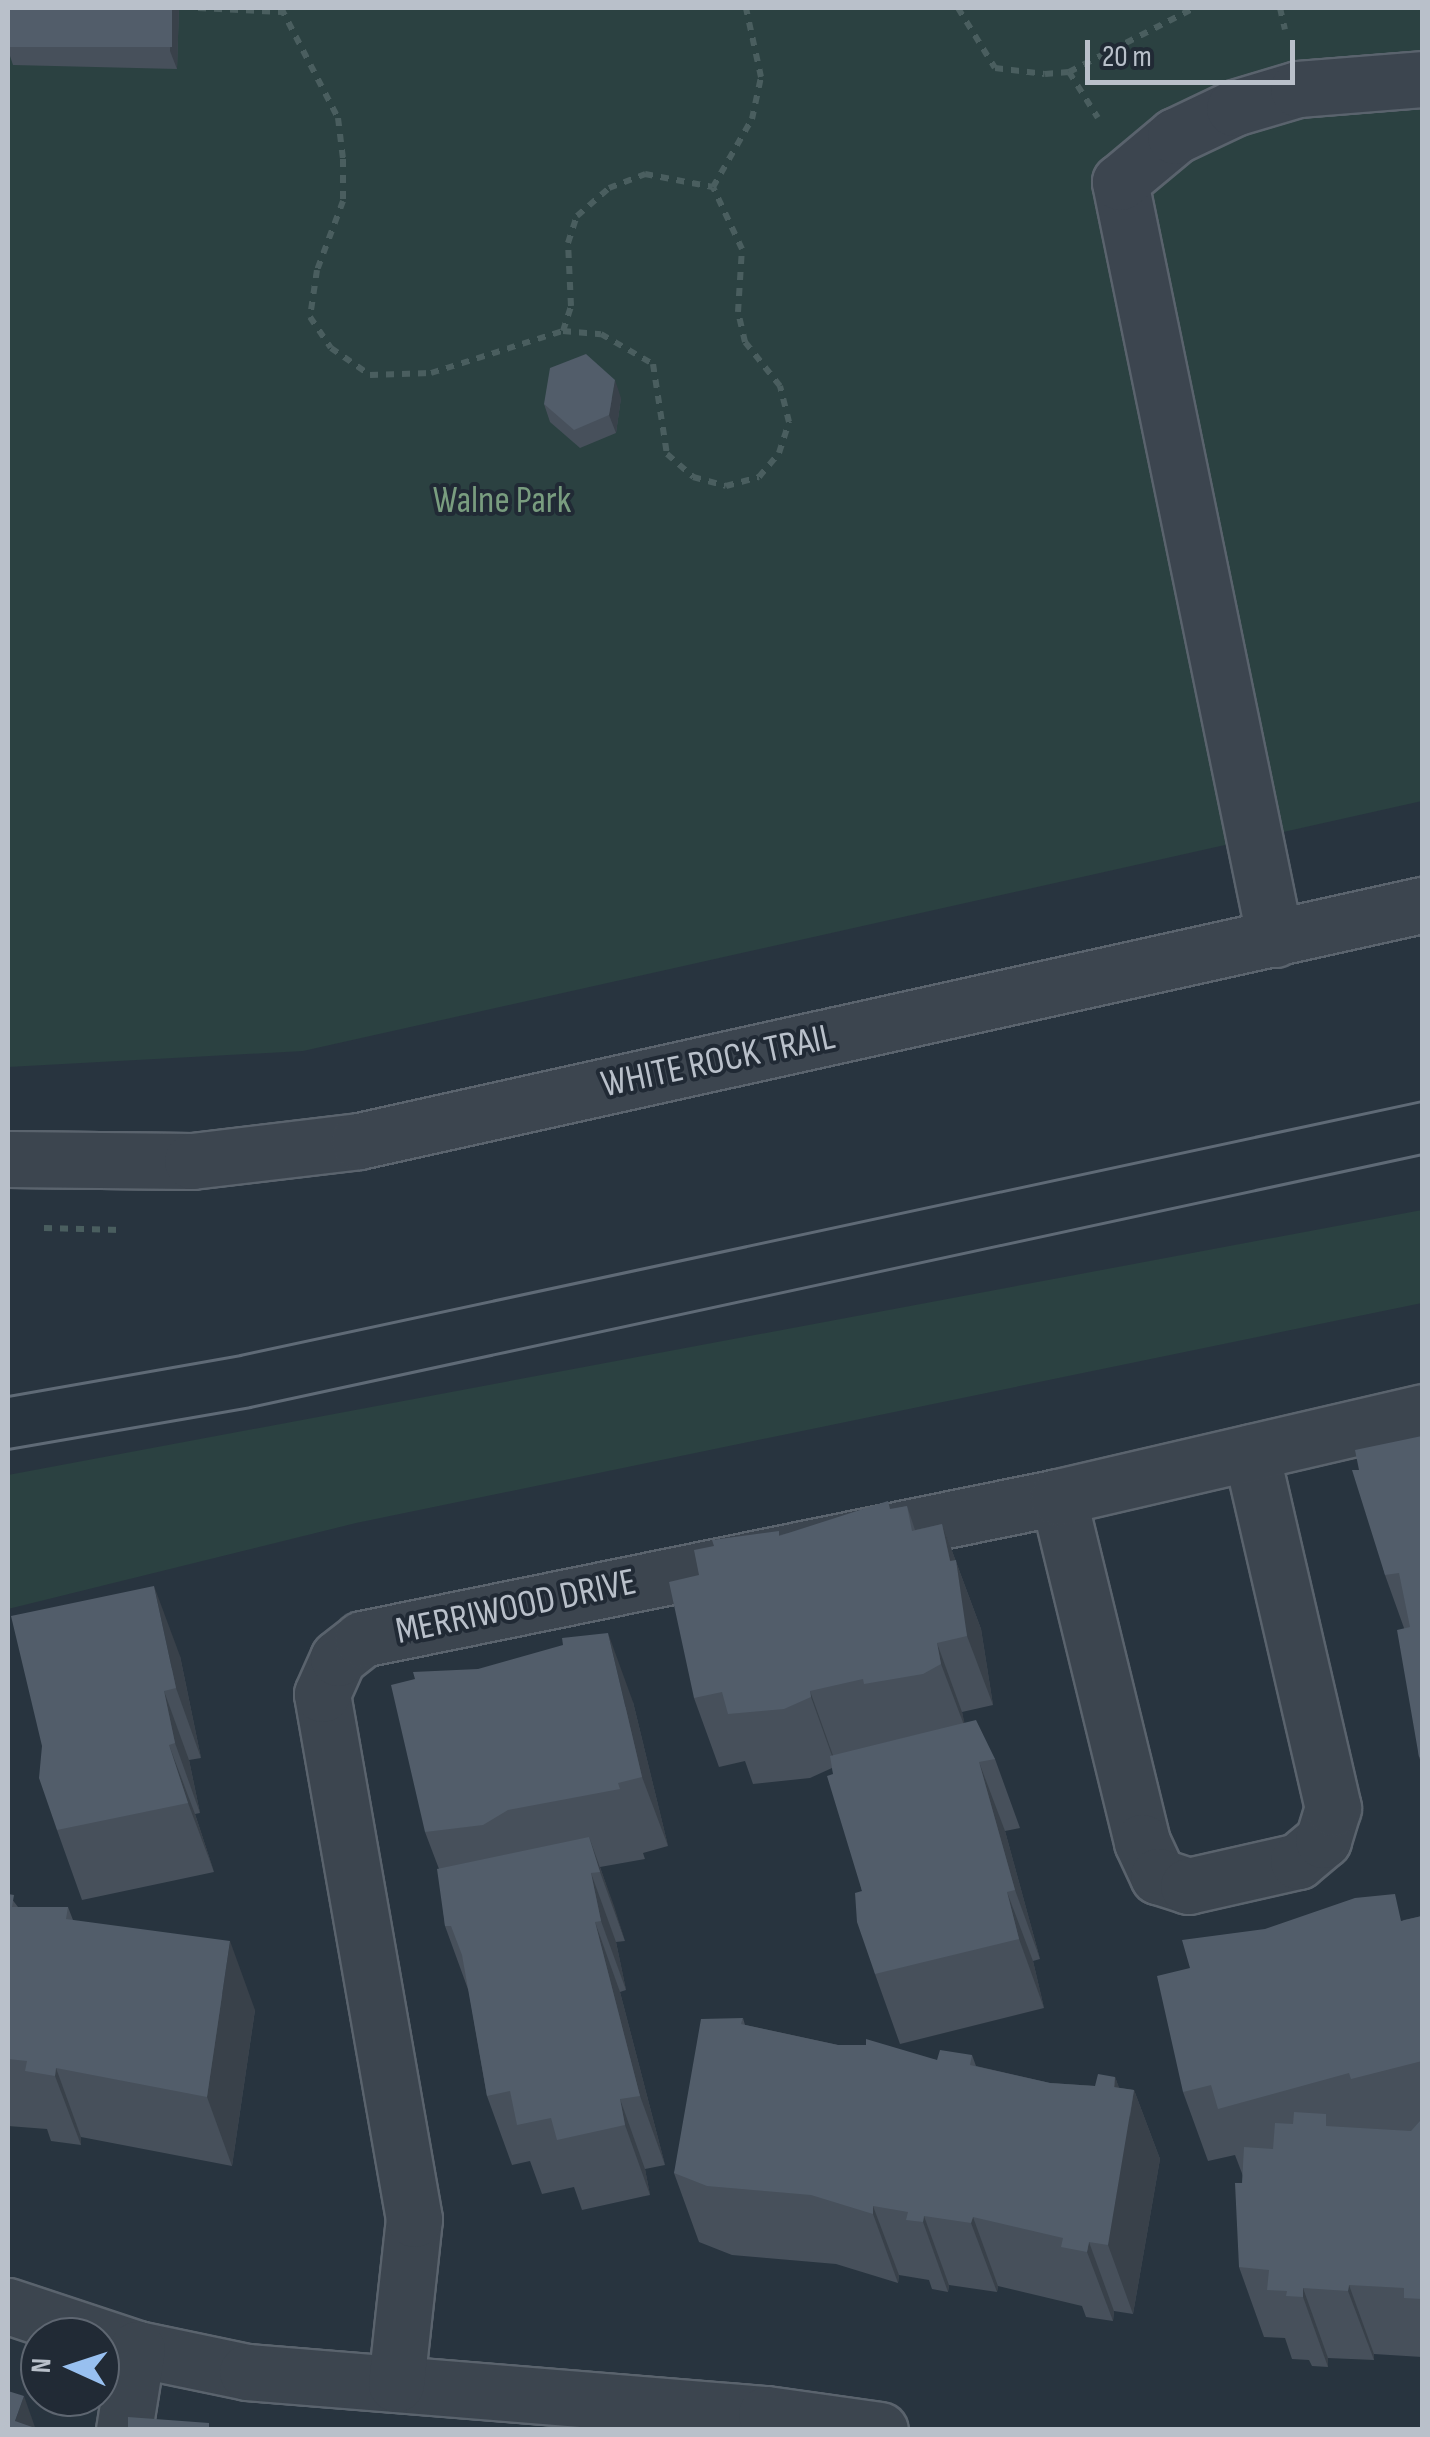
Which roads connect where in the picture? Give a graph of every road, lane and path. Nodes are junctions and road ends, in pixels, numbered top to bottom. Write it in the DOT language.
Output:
graph roads {
  1 [pos="198,8"];
  2 [pos="746,8"];
  3 [pos="958,8"];
  4 [pos="1194,8"];
  5 [pos="281,10"];
  6 [pos="1422,79"];
  7 [pos="713,186"];
  8 [pos="563,331"];
  9 [pos="1422,905"];
  10 [pos="1275,938"];
  11 [pos="8,1159"];
  12 [pos="1422,1412"];
  13 [pos="1251,1452"];
  14 [pos="1058,1498"];
  15 [pos="8,2306"];
  16 [pos="138,2349"];
  17 [pos="396,2384"];
  18 [pos="124,2430"];
  19 [pos="880,2430"];
  1 -- 5 [label="path"];
  2 -- 7 [label="path"];
  3 -- 4 [label="path"];
  5 -- 8 [label="path"];
  6 -- 10 [label="street"];
  7 -- 8 [label="path"];
  7 -- 8 [label="path"];
  9 -- 10 [label="street, WHITE ROCK TRAIL"];
  10 -- 11 [label="street, WHITE ROCK TRAIL"];
  12 -- 13 [label="street, MERRIWOOD DRIVE"];
  13 -- 14 [label="street, MERRIWOOD DRIVE"];
  13 -- 14 [label="street"];
  14 -- 17 [label="street, MERRIWOOD DRIVE"];
  15 -- 16 [label="street"];
  16 -- 17 [label="street"];
  16 -- 18 [label="street"];
  17 -- 19 [label="street"];
}
